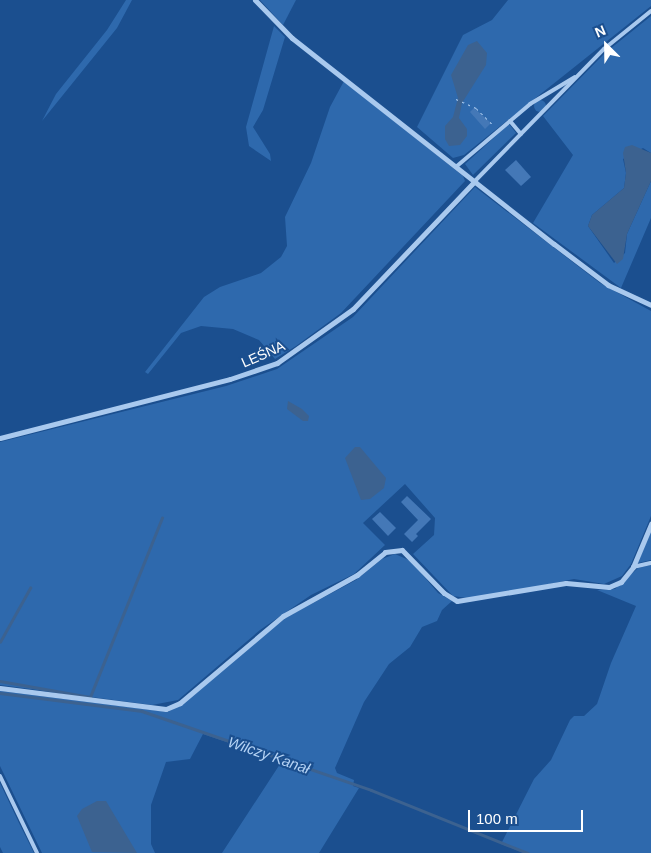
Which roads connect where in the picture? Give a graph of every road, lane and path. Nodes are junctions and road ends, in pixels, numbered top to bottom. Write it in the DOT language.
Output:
graph roads {
  1 [pos="255,0"];
  2 [pos="651,11"];
  3 [pos="580,73"];
  4 [pos="456,99"];
  5 [pos="510,121"];
  6 [pos="498,130"];
  7 [pos="521,134"];
  8 [pos="457,166"];
  9 [pos="475,181"];
  10 [pos="651,305"];
  11 [pos="0,438"];
  12 [pos="651,524"];
  13 [pos="651,563"];
  14 [pos="633,567"];
  15 [pos="0,688"];
  16 [pos="0,776"];
  17 [pos="37,853"];
  1 -- 8 [label="street"];
  2 -- 3 [label="lane"];
  3 -- 5 [label="lane"];
  3 -- 7 [label="lane"];
  4 -- 6 [label="path"];
  5 -- 6 [label="lane"];
  5 -- 7 [label="lane"];
  6 -- 8 [label="lane"];
  7 -- 9 [label="lane"];
  8 -- 9 [label="street"];
  9 -- 10 [label="street"];
  9 -- 11 [label="street, LEŚNA"];
  12 -- 14 [label="street"];
  13 -- 14 [label="lane"];
  14 -- 15 [label="street"];
  16 -- 17 [label="lane"];
}
